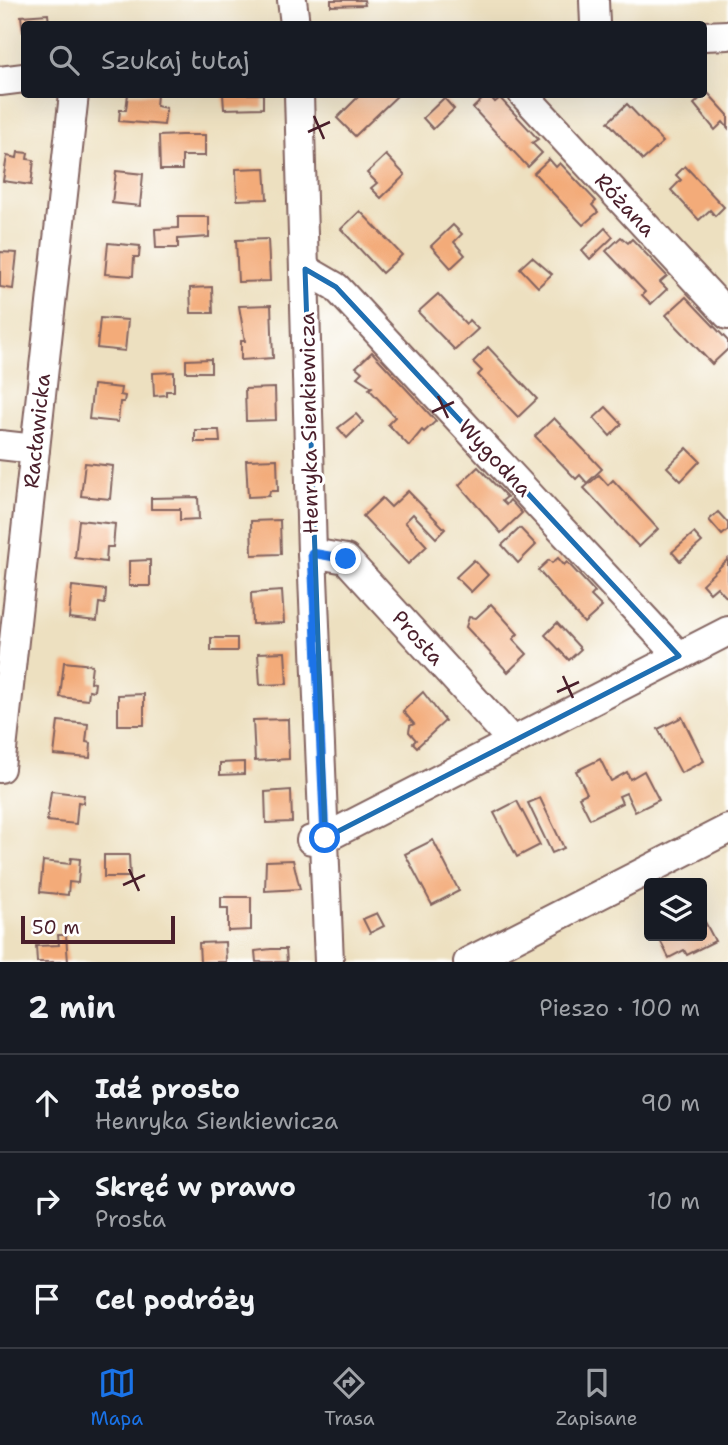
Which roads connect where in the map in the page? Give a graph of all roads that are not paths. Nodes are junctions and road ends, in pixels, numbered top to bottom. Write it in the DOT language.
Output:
graph roads {
  1 [pos="292,0"];
  2 [pos="594,0"];
  3 [pos="295,21"];
  4 [pos="594,21"];
  5 [pos="707,36"];
  6 [pos="728,36"];
  7 [pos="21,78"];
  8 [pos="0,81"];
  9 [pos="74,98"];
  10 [pos="299,98"];
  11 [pos="527,98"];
  12 [pos="305,269"];
  13 [pos="728,315"];
  14 [pos="0,445"];
  15 [pos="35,449"];
  16 [pos="312,553"];
  17 [pos="728,631"];
  18 [pos="679,656"];
  19 [pos="513,742"];
  20 [pos="0,768"];
  21 [pos="728,829"];
  22 [pos="318,839"];
  23 [pos="329,962"];
  24 [pos="468,962"];
  1 -- 3 [label="street"];
  2 -- 4 [label="street"];
  5 -- 6 [label="street"];
  7 -- 8 [label="street"];
  9 -- 15 [label="street, Racławicka"];
  10 -- 12 [label="street, Henryka Sienkiewicza"];
  11 -- 13 [label="street, Różana"];
  12 -- 16 [label="street, Henryka Sienkiewicza"];
  12 -- 18 [label="street, Wygodna"];
  14 -- 15 [label="street"];
  15 -- 20 [label="street, Racławicka"];
  16 -- 19 [label="street, Prosta"];
  16 -- 22 [label="street, Henryka Sienkiewicza"];
  17 -- 18 [label="street"];
  18 -- 19 [label="street"];
  19 -- 22 [label="street"];
  21 -- 24 [label="street"];
  22 -- 23 [label="street, Henryka Sienkiewicza"];
}
